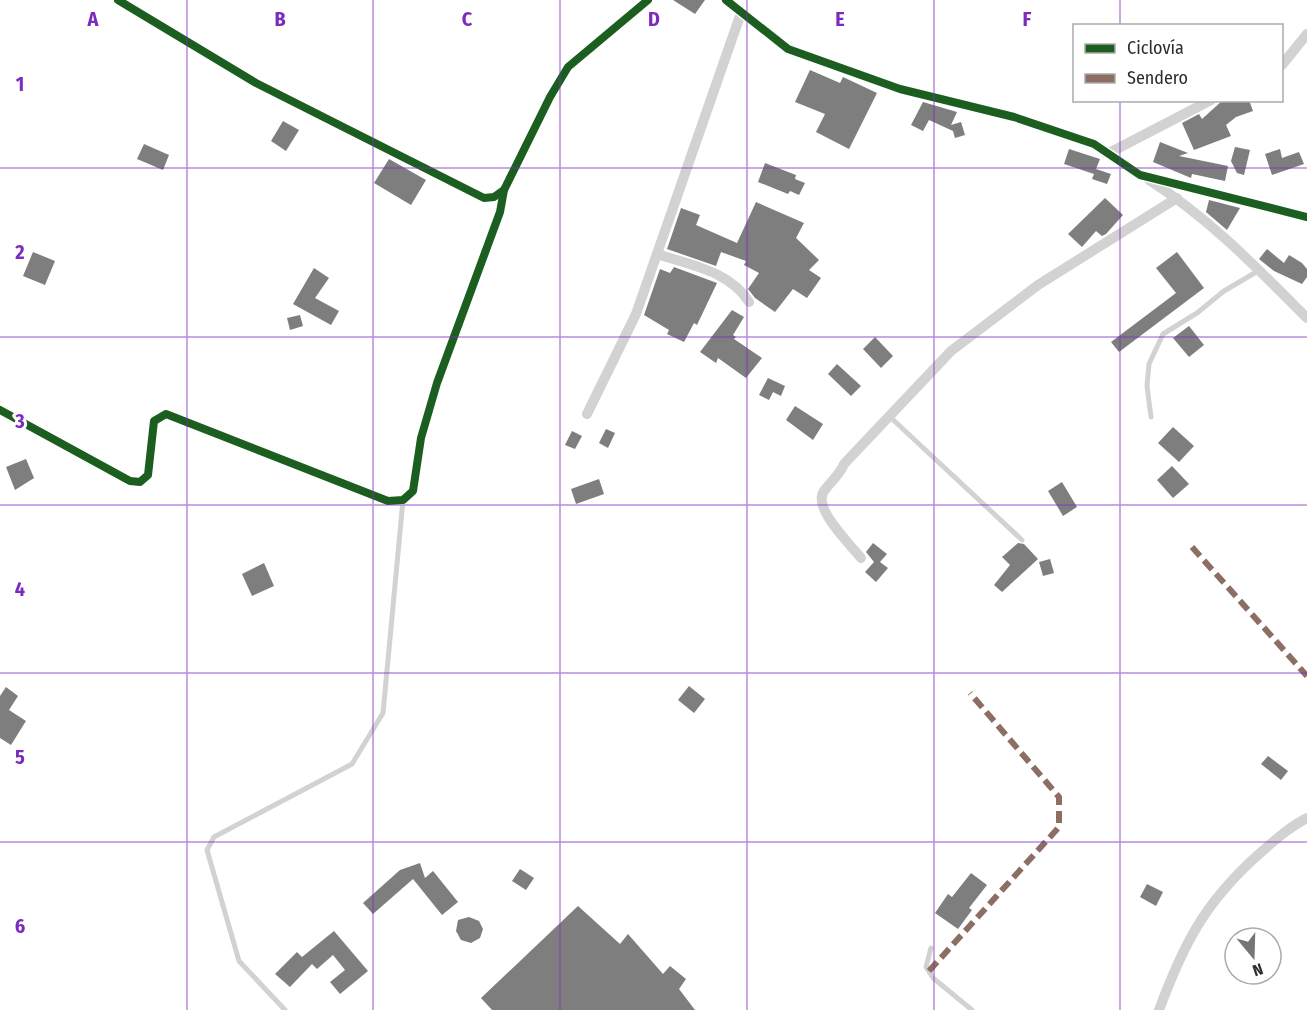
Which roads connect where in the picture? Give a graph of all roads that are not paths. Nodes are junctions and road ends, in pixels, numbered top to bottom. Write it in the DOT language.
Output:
graph roads {
  1 [pos="118,0"];
  2 [pos="648,0"];
  3 [pos="726,0"];
  4 [pos="741,13"];
  5 [pos="1307,34"];
  6 [pos="1283,63"];
  7 [pos="1207,102"];
  8 [pos="1109,153"];
  9 [pos="1140,175"];
  10 [pos="504,190"];
  11 [pos="1177,198"];
  12 [pos="1307,217"];
  13 [pos="657,254"];
  14 [pos="1260,270"];
  15 [pos="749,302"];
  16 [pos="1307,318"];
  17 [pos="0,410"];
  18 [pos="587,414"];
  19 [pos="889,416"];
  20 [pos="1151,417"];
  21 [pos="403,500"];
  22 [pos="1022,540"];
  23 [pos="861,558"];
  24 [pos="1307,818"];
  25 [pos="931,948"];
  26 [pos="285,1010"];
  27 [pos="972,1010"];
  28 [pos="1159,1010"];
  1 -- 10 [label="street"];
  2 -- 10 [label="street"];
  3 -- 4 [label="street"];
  4 -- 8 [label="street"];
  4 -- 13 [label="street"];
  5 -- 6 [label="street"];
  7 -- 8 [label="street"];
  8 -- 9 [label="street"];
  9 -- 11 [label="street"];
  9 -- 12 [label="street"];
  10 -- 21 [label="street"];
  11 -- 14 [label="street"];
  11 -- 19 [label="street"];
  13 -- 15 [label="street"];
  13 -- 18 [label="street"];
  14 -- 16 [label="street"];
  14 -- 20 [label="lane"];
  17 -- 21 [label="street"];
  19 -- 22 [label="lane"];
  19 -- 23 [label="street"];
  21 -- 26 [label="lane"];
  24 -- 28 [label="street"];
  25 -- 27 [label="lane"];
}
